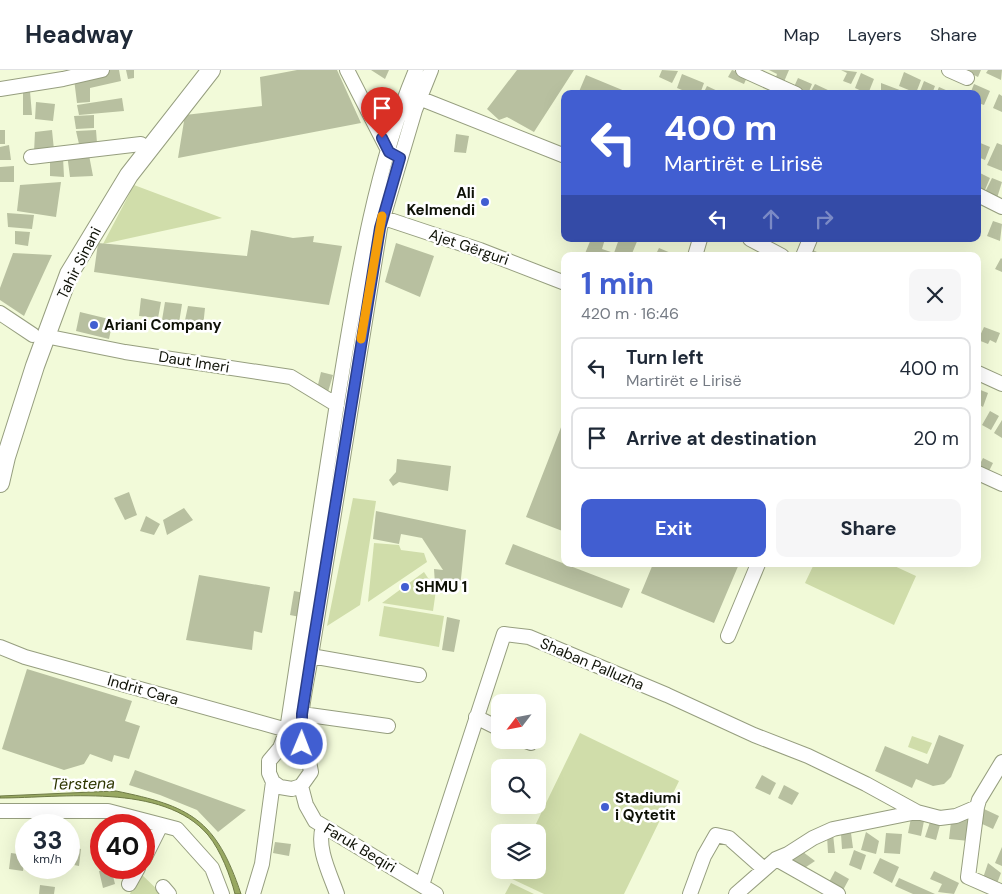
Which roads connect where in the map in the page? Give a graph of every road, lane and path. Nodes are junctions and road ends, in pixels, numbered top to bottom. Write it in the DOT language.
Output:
graph roads {
  1 [pos="102,70"];
  2 [pos="200,70"];
  3 [pos="211,70"];
  4 [pos="347,70"];
  5 [pos="416,70"];
  6 [pos="431,70"];
  7 [pos="743,70"];
  8 [pos="949,70"];
  9 [pos="967,78"];
  10 [pos="0,89"];
  11 [pos="787,90"];
  12 [pos="419,98"];
  13 [pos="141,144"];
  14 [pos="561,154"];
  15 [pos="394,155"];
  16 [pos="31,157"];
  17 [pos="981,196"];
  18 [pos="1002,207"];
  19 [pos="377,216"];
  20 [pos="756,242"];
  21 [pos="774,252"];
  22 [pos="561,281"];
  23 [pos="0,313"];
  24 [pos="39,335"];
  25 [pos="981,374"];
  26 [pos="1002,384"];
  27 [pos="337,406"];
  28 [pos="0,438"];
  29 [pos="981,474"];
  30 [pos="0,483"];
  31 [pos="1002,484"];
  32 [pos="325,522"];
  33 [pos="757,567"];
  34 [pos="308,634"];
  35 [pos="728,636"];
  36 [pos="0,647"];
  37 [pos="311,656"];
  38 [pos="419,675"];
  39 [pos="302,714"];
  40 [pos="476,717"];
  41 [pos="491,725"];
  42 [pos="388,726"];
  43 [pos="287,730"];
  44 [pos="280,748"];
  45 [pos="304,751"];
  46 [pos="1002,762"];
  47 [pos="273,782"];
  48 [pos="996,784"];
  49 [pos="301,786"];
  50 [pos="977,807"];
  51 [pos="0,811"];
  52 [pos="917,812"];
  53 [pos="162,825"];
  54 [pos="323,827"];
  55 [pos="338,836"];
  56 [pos="155,838"];
  57 [pos="324,852"];
  58 [pos="776,859"];
  59 [pos="764,869"];
  60 [pos="132,879"];
  61 [pos="129,884"];
  62 [pos="422,885"];
  63 [pos="1002,892"];
  64 [pos="222,894"];
  65 [pos="255,894"];
  66 [pos="337,894"];
  67 [pos="436,894"];
  68 [pos="690,894"];
  69 [pos="736,894"];
  70 [pos="838,894"];
  1 -- 10 [label="street"];
  2 -- 13 [label="main road, Tahir Sinani"];
  3 -- 24 [label="main road, Tahir Sinani"];
  4 -- 15 [label="street"];
  5 -- 15 [label="street"];
  6 -- 12 [label="street"];
  7 -- 11 [label="street"];
  8 -- 9 [label="street"];
  12 -- 14 [label="street"];
  12 -- 15 [label="street"];
  13 -- 16 [label="street"];
  13 -- 24 [label="main road, Tahir Sinani"];
  15 -- 19 [label="street"];
  17 -- 18 [label="street"];
  19 -- 22 [label="street, Ajet Gërguri"];
  19 -- 27 [label="street"];
  19 -- 32 [label="street"];
  20 -- 21 [label="street"];
  23 -- 24 [label="street"];
  24 -- 27 [label="street, Daut Imeri"];
  24 -- 28 [label="main road, Tahir Sinani"];
  24 -- 30 [label="main road, Tahir Sinani"];
  25 -- 26 [label="street"];
  27 -- 32 [label="street"];
  29 -- 31 [label="street"];
  32 -- 34 [label="street"];
  33 -- 35 [label="street"];
  34 -- 37 [label="street"];
  34 -- 43 [label="street"];
  36 -- 43 [label="street, Indrit Cara"];
  37 -- 38 [label="street"];
  37 -- 39 [label="street"];
  39 -- 42 [label="street"];
  39 -- 45 [label="street"];
  40 -- 41 [label="street"];
  40 -- 52 [label="street, Shaban Palluzha"];
  40 -- 62 [label="street, Shaban Palluzha"];
  43 -- 44 [label="street"];
  44 -- 45 [label="street"];
  44 -- 47 [label="street"];
  45 -- 49 [label="street"];
  46 -- 48 [label="street"];
  47 -- 49 [label="street"];
  47 -- 65 [label="street"];
  48 -- 50 [label="street"];
  49 -- 54 [label="street, Faruk Beqiri"];
  50 -- 52 [label="street"];
  50 -- 63 [label="street"];
  51 -- 53 [label="street"];
  52 -- 58 [label="street"];
  53 -- 56 [label="street"];
  53 -- 64 [label="street"];
  54 -- 55 [label="street, Faruk Beqiri"];
  54 -- 57 [label="street"];
  55 -- 57 [label="street"];
  55 -- 62 [label="street, Faruk Beqiri"];
  57 -- 66 [label="street"];
  58 -- 59 [label="street"];
  58 -- 70 [label="street"];
  59 -- 68 [label="street"];
  59 -- 69 [label="street"];
  60 -- 61 [label="street"];
  62 -- 67 [label="street, Faruk Beqiri"];
}
